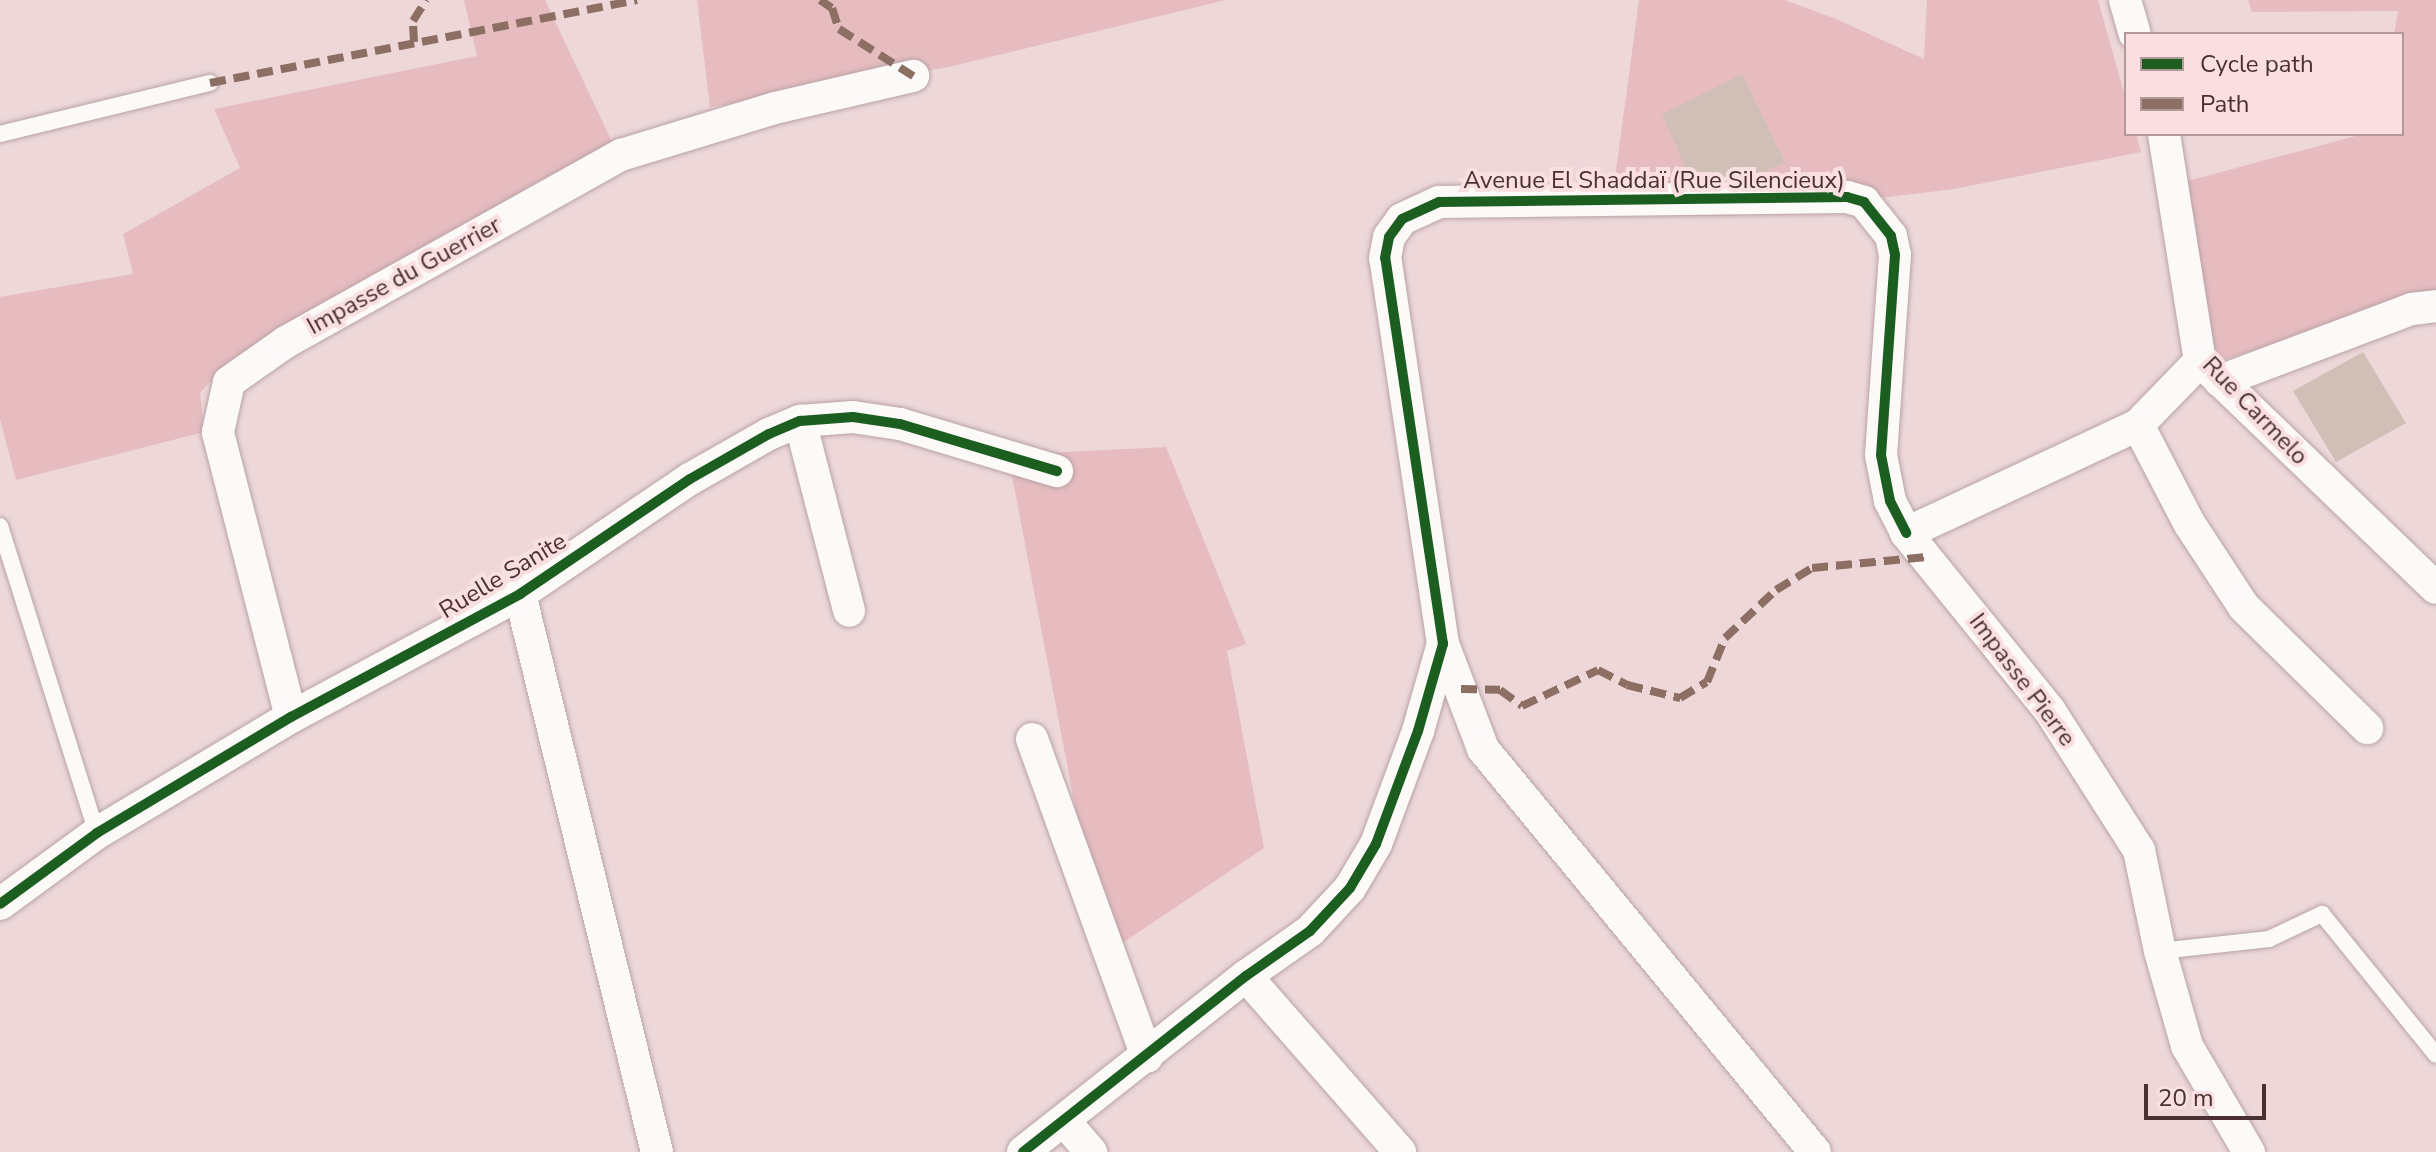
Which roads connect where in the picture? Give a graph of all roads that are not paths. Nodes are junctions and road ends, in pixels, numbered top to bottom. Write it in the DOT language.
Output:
graph roads {
  1 [pos="2125,0"];
  2 [pos="2134,32"];
  3 [pos="913,76"];
  4 [pos="210,83"];
  5 [pos="0,134"];
  6 [pos="2164,136"];
  7 [pos="2436,306"];
  8 [pos="2210,371"];
  9 [pos="800,421"];
  10 [pos="2138,425"];
  11 [pos="1057,471"];
  12 [pos="0,526"];
  13 [pos="1906,533"];
  14 [pos="2436,588"];
  15 [pos="520,594"];
  16 [pos="849,611"];
  17 [pos="1443,644"];
  18 [pos="291,717"];
  19 [pos="2367,728"];
  20 [pos="1032,739"];
  21 [pos="97,833"];
  22 [pos="0,904"];
  23 [pos="2160,951"];
  24 [pos="1246,976"];
  25 [pos="2436,1055"];
  26 [pos="1147,1057"];
  27 [pos="1065,1122"];
  28 [pos="657,1152"];
  29 [pos="1023,1152"];
  30 [pos="1091,1152"];
  31 [pos="1400,1152"];
  32 [pos="1815,1152"];
  33 [pos="2249,1152"];
  1 -- 2 [label="street"];
  3 -- 18 [label="street, Impasse du Guerrier"];
  4 -- 5 [label="lane"];
  6 -- 8 [label="street, Rue Carmelo"];
  7 -- 8 [label="street"];
  8 -- 10 [label="street"];
  8 -- 14 [label="street, Rue Carmelo"];
  9 -- 11 [label="street, Ruelle Sanite"];
  9 -- 15 [label="street, Ruelle Sanite"];
  9 -- 16 [label="street"];
  10 -- 13 [label="street"];
  10 -- 19 [label="street"];
  12 -- 21 [label="lane"];
  13 -- 17 [label="street, Avenue El Shaddaï (Rue Silencieux)"];
  13 -- 23 [label="street, Impasse Pierre"];
  15 -- 18 [label="street, Ruelle Sanite"];
  15 -- 28 [label="street"];
  17 -- 24 [label="street, Avenue El Shaddaï (Rue Silencieux)"];
  17 -- 32 [label="street"];
  18 -- 21 [label="street, Ruelle Sanite"];
  20 -- 26 [label="street"];
  21 -- 22 [label="street, Ruelle Sanite"];
  23 -- 25 [label="lane"];
  23 -- 33 [label="street, Impasse Pierre"];
  24 -- 26 [label="street, Avenue El Shaddaï (Rue Silencieux)"];
  24 -- 31 [label="street"];
  26 -- 27 [label="street, Avenue El Shaddaï (Rue Silencieux)"];
  27 -- 29 [label="street, Avenue El Shaddaï (Rue Silencieux)"];
  27 -- 30 [label="street"];
}
